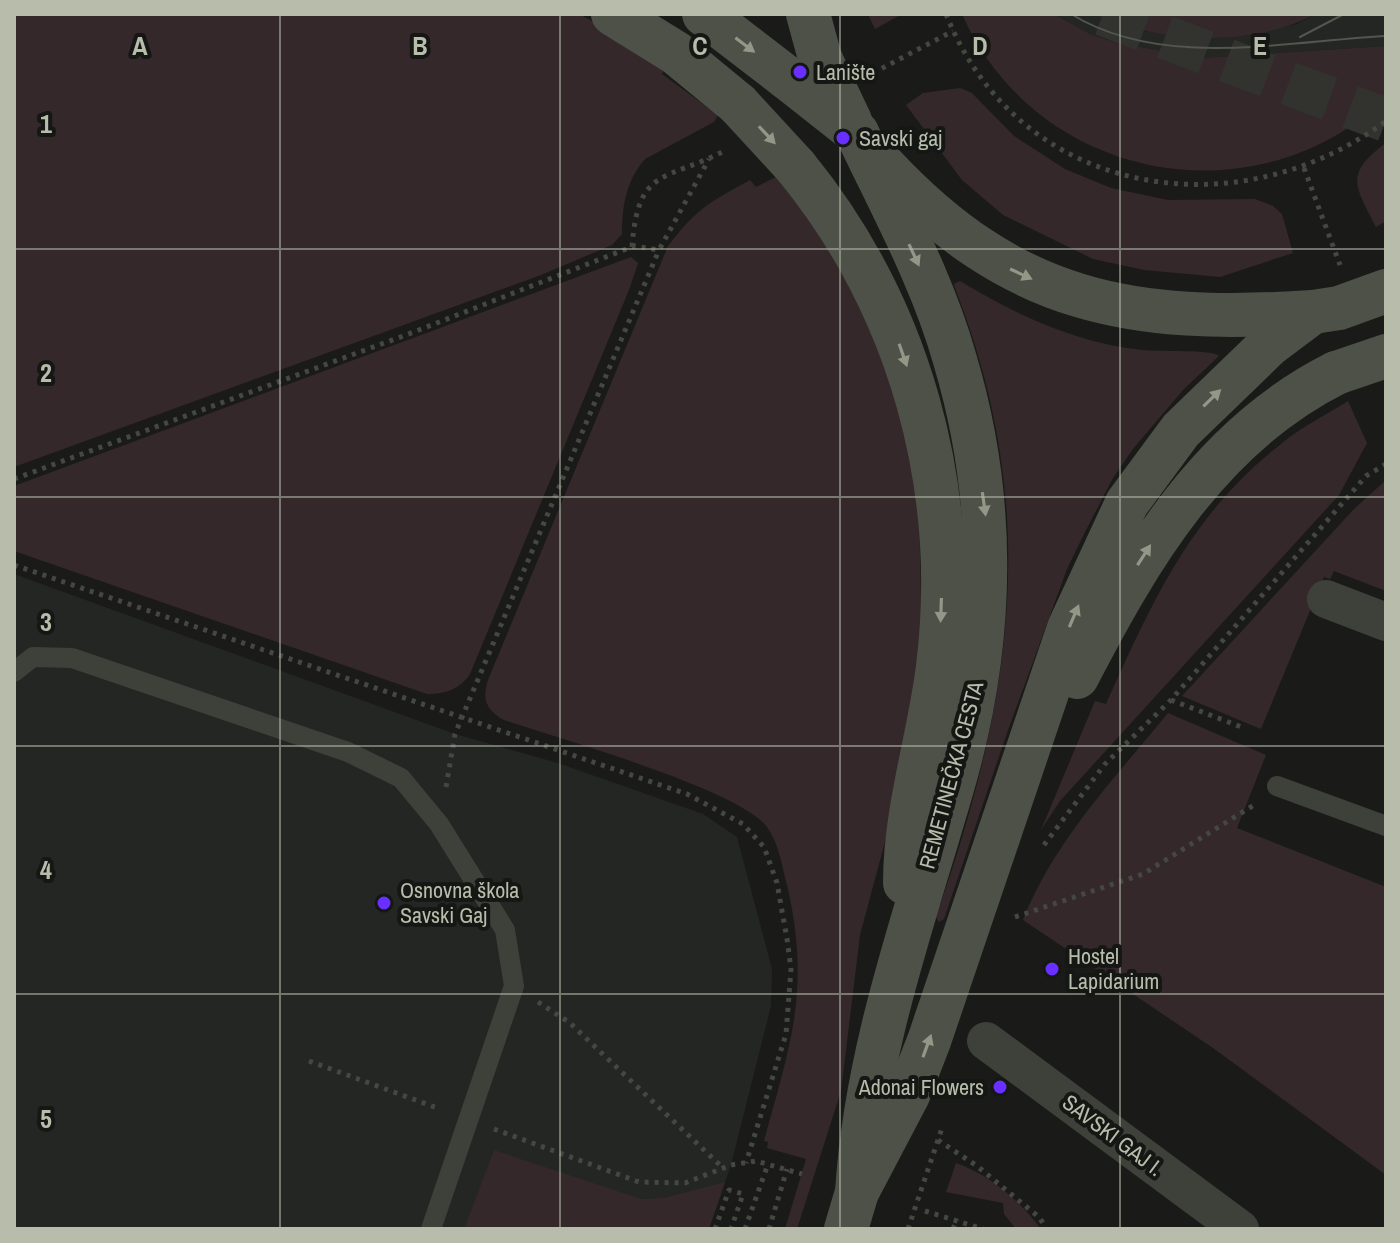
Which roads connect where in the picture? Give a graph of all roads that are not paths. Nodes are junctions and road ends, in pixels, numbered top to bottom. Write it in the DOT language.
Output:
graph roads {
  1 [pos="613,14"];
  2 [pos="704,14"];
  3 [pos="808,14"];
  4 [pos="803,67"];
  5 [pos="857,133"];
  6 [pos="1386,291"];
  7 [pos="1313,312"];
  8 [pos="1386,356"];
  9 [pos="1326,599"];
  10 [pos="1386,622"];
  11 [pos="14,672"];
  12 [pos="1277,786"];
  13 [pos="1002,821"];
  14 [pos="1386,826"];
  15 [pos="906,934"];
  16 [pos="986,1041"];
  17 [pos="852,1211"];
  18 [pos="431,1229"];
  19 [pos="1240,1229"];
  1 -- 15 [label="main road, one-way, bridge"];
  2 -- 4 [label="main road, one-way"];
  3 -- 4 [label="main road"];
  4 -- 5 [label="main road, bridge"];
  5 -- 7 [label="main road, one-way"];
  5 -- 15 [label="main road, REMETINEČKA CESTA, one-way"];
  6 -- 7 [label="main road, bridge"];
  13 -- 7 [label="main road, REMETINEČKA CESTA, one-way"];
  13 -- 8 [label="main road, one-way, bridge"];
  9 -- 10 [label="street"];
  11 -- 18 [label="lane"];
  12 -- 14 [label="lane"];
  17 -- 13 [label="main road, REMETINEČKA CESTA, one-way"];
  15 -- 17 [label="main road, REMETINEČKA CESTA"];
  16 -- 19 [label="street, SAVSKI GAJ I."];
}
